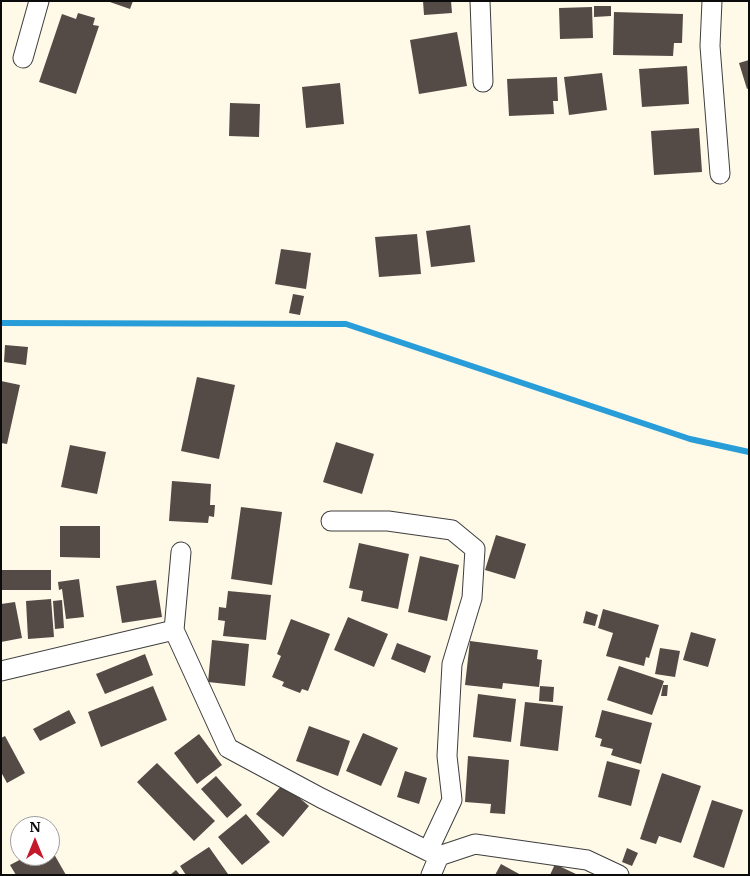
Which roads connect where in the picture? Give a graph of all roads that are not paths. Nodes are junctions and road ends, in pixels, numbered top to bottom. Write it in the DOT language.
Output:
graph roads {
  1 [pos="39,1"];
  2 [pos="480,1"];
  3 [pos="712,1"];
  4 [pos="23,58"];
  5 [pos="483,82"];
  6 [pos="720,174"];
  7 [pos="331,521"];
  8 [pos="182,552"];
  9 [pos="174,630"];
  10 [pos="1,671"];
  11 [pos="434,854"];
  12 [pos="431,875"];
  13 [pos="619,875"];
  1 -- 4 [label="street"];
  2 -- 5 [label="street"];
  3 -- 6 [label="street"];
  7 -- 11 [label="street"];
  8 -- 9 [label="street"];
  9 -- 10 [label="street"];
  9 -- 11 [label="street"];
  11 -- 12 [label="street"];
  11 -- 13 [label="street"];
}
